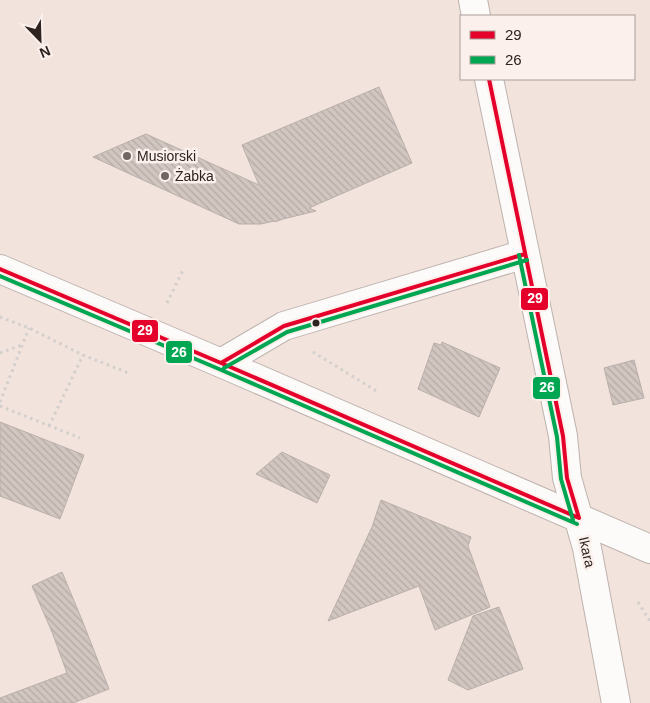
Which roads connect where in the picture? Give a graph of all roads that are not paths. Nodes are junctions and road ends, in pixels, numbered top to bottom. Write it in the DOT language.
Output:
graph roads {
  1 [pos="473,0"];
  2 [pos="476,15"];
  3 [pos="489,80"];
  4 [pos="525,254"];
  5 [pos="0,269"];
  6 [pos="221,363"];
  7 [pos="579,518"];
  8 [pos="650,549"];
  9 [pos="616,703"];
  1 -- 2 [label="street"];
  3 -- 4 [label="street, Ikara"];
  4 -- 6 [label="street"];
  4 -- 7 [label="street, Ikara"];
  5 -- 6 [label="street"];
  6 -- 7 [label="street"];
  7 -- 8 [label="street"];
  7 -- 9 [label="street, Ikara"];
}
